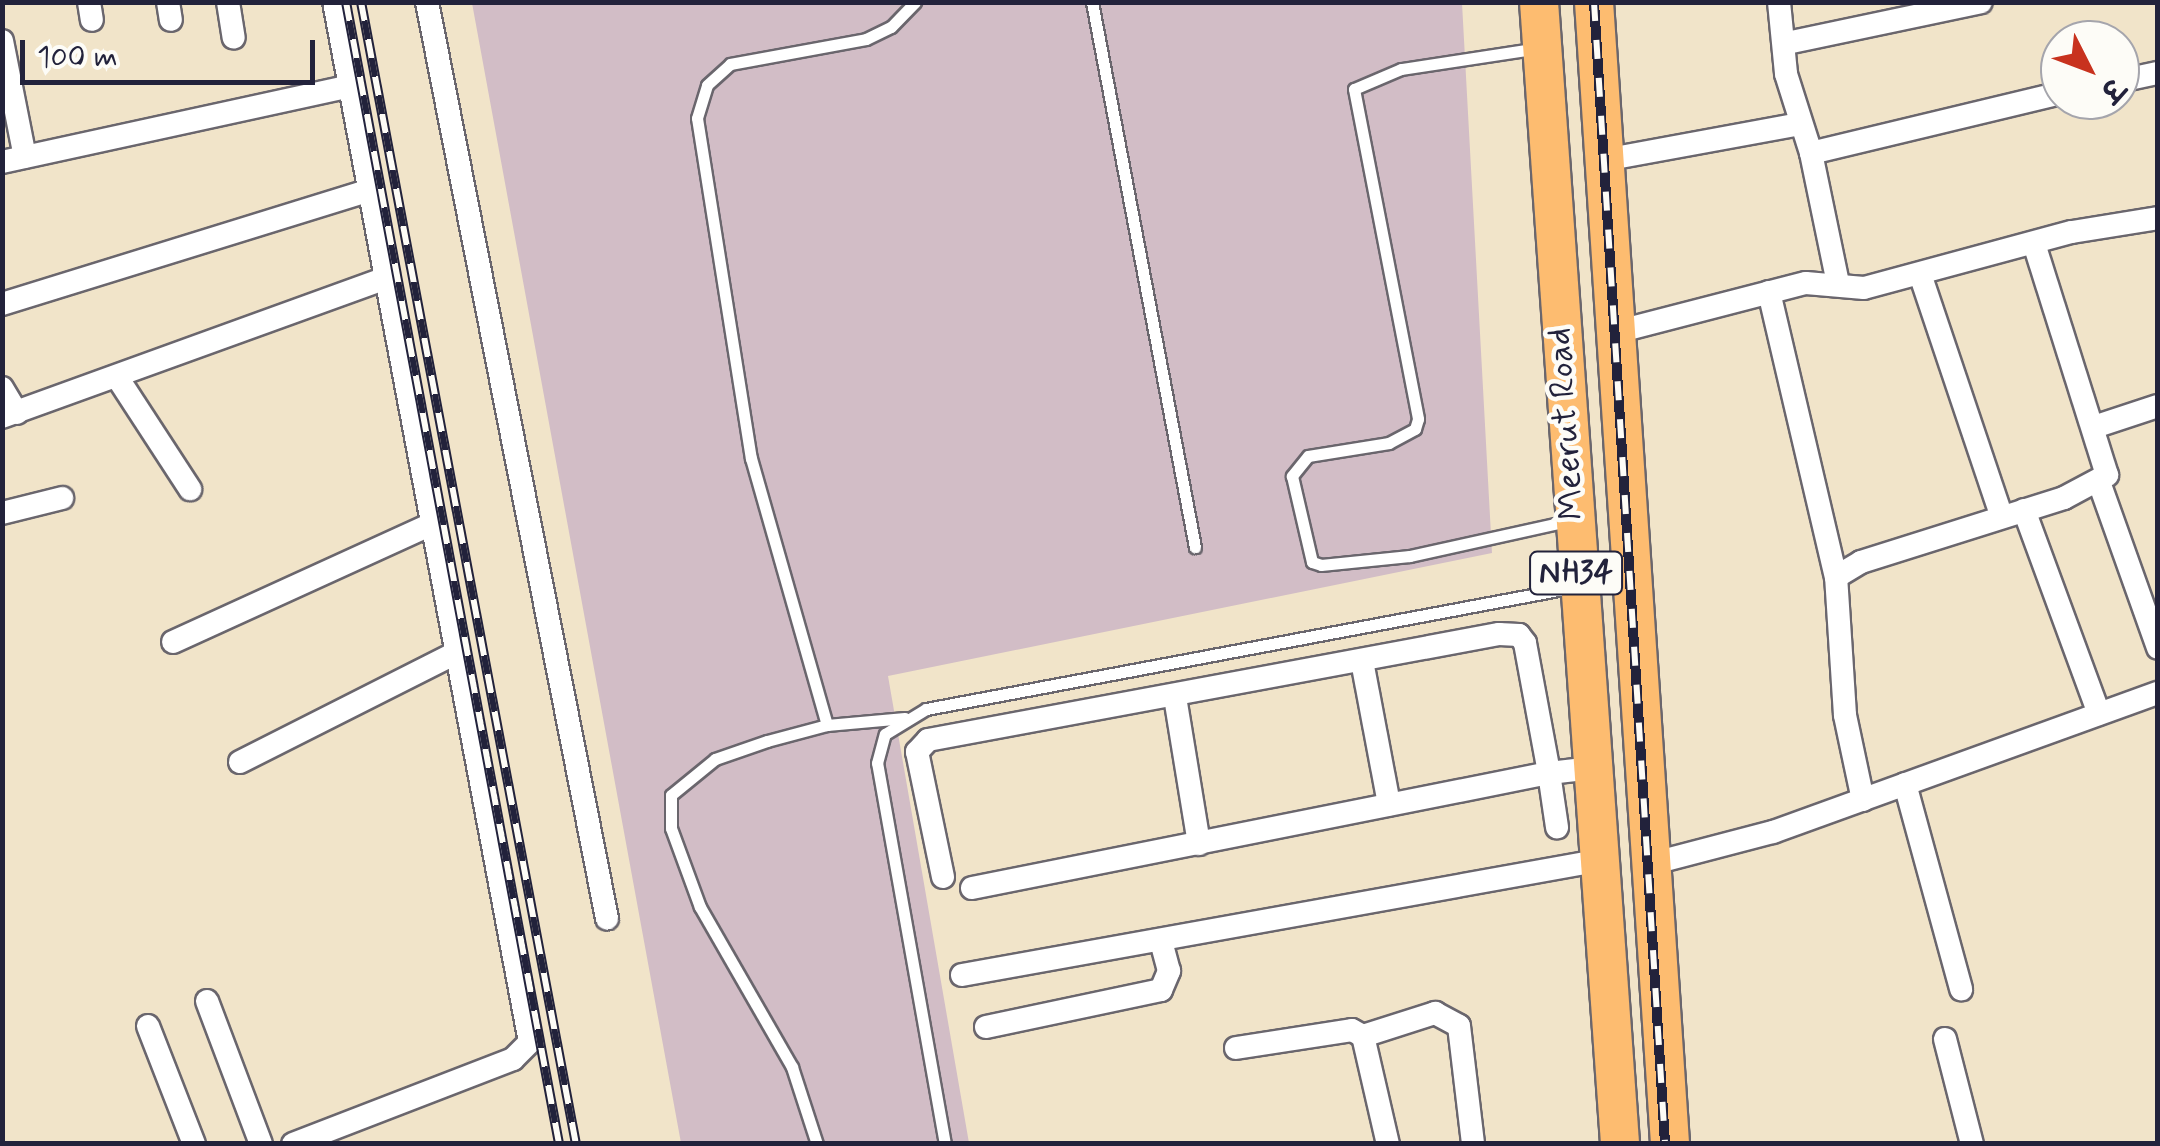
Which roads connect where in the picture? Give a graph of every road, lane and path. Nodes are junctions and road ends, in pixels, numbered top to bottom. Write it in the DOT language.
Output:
graph roads {
  1 [pos="228,2"];
  2 [pos="334,2"];
  3 [pos="428,2"];
  4 [pos="915,2"];
  5 [pos="1092,2"];
  6 [pos="1539,2"];
  7 [pos="1594,2"];
  8 [pos="1779,2"];
  9 [pos="1982,2"];
  10 [pos="234,38"];
  11 [pos="2,41"];
  12 [pos="1787,43"];
  13 [pos="1542,48"];
  14 [pos="351,86"];
  15 [pos="2040,98"];
  16 [pos="1801,124"];
  17 [pos="1811,154"];
  18 [pos="14,160"];
  19 [pos="1604,160"];
  20 [pos="368,191"];
  21 [pos="2158,218"];
  22 [pos="2034,243"];
  23 [pos="1920,274"];
  24 [pos="384,279"];
  25 [pos="1838,283"];
  26 [pos="1769,292"];
  27 [pos="2,304"];
  28 [pos="1616,332"];
  29 [pos="117,378"];
  30 [pos="2,388"];
  31 [pos="2158,406"];
  32 [pos="10,415"];
  33 [pos="2094,427"];
  34 [pos="2100,482"];
  35 [pos="190,489"];
  36 [pos="62,498"];
  37 [pos="2,513"];
  38 [pos="2013,514"];
  39 [pos="1572,520"];
  40 [pos="432,524"];
  41 [pos="1196,547"];
  42 [pos="1632,577"];
  43 [pos="1836,577"];
  44 [pos="1577,584"];
  45 [pos="173,642"];
  46 [pos="2158,648"];
  47 [pos="456,652"];
  48 [pos="1362,662"];
  49 [pos="2158,693"];
  50 [pos="1175,697"];
  51 [pos="2099,714"];
  52 [pos="906,718"];
  53 [pos="827,725"];
  54 [pos="240,762"];
  55 [pos="1593,768"];
  56 [pos="1549,773"];
  57 [pos="1905,784"];
  58 [pos="1863,800"];
  59 [pos="1390,804"];
  60 [pos="1558,827"];
  61 [pos="1199,844"];
  62 [pos="1602,860"];
  63 [pos="1650,864"];
  64 [pos="943,877"];
  65 [pos="972,888"];
  66 [pos="607,919"];
  67 [pos="1161,941"];
  68 [pos="962,976"];
  69 [pos="1961,990"];
  70 [pos="207,1001"];
  71 [pos="148,1026"];
  72 [pos="986,1027"];
  73 [pos="1364,1036"];
  74 [pos="1945,1039"];
  75 [pos="1236,1048"];
  76 [pos="194,1144"];
  77 [pos="262,1144"];
  78 [pos="293,1144"];
  79 [pos="817,1144"];
  80 [pos="946,1144"];
  81 [pos="1388,1144"];
  82 [pos="1472,1144"];
  83 [pos="1620,1144"];
  84 [pos="1670,1144"];
  85 [pos="1972,1144"];
  1 -- 10 [label="street"];
  2 -- 14 [label="street"];
  3 -- 66 [label="street"];
  4 -- 53 [label="lane"];
  5 -- 41 [label="lane"];
  6 -- 13 [label="highway, Meerut Road / NH34"];
  7 -- 19 [label="highway, Meerut Road / NH34"];
  8 -- 12 [label="street"];
  9 -- 12 [label="street"];
  11 -- 18 [label="street"];
  12 -- 16 [label="street"];
  13 -- 39 [label="highway, Meerut Road / NH34"];
  13 -- 39 [label="lane"];
  14 -- 18 [label="street"];
  14 -- 20 [label="street"];
  15 -- 17 [label="street"];
  16 -- 17 [label="street"];
  16 -- 19 [label="street"];
  17 -- 25 [label="street"];
  19 -- 28 [label="highway, Meerut Road / NH34"];
  20 -- 24 [label="street"];
  20 -- 27 [label="street"];
  21 -- 22 [label="street"];
  22 -- 23 [label="street"];
  22 -- 33 [label="street"];
  23 -- 25 [label="street"];
  23 -- 38 [label="street"];
  24 -- 29 [label="street"];
  24 -- 40 [label="street"];
  25 -- 26 [label="street"];
  26 -- 28 [label="street"];
  26 -- 43 [label="street"];
  28 -- 42 [label="highway, Meerut Road / NH34"];
  29 -- 32 [label="street"];
  29 -- 35 [label="street"];
  30 -- 32 [label="street"];
  31 -- 33 [label="street"];
  33 -- 34 [label="street"];
  34 -- 38 [label="street"];
  34 -- 46 [label="street"];
  36 -- 37 [label="street"];
  38 -- 43 [label="street"];
  38 -- 51 [label="street"];
  39 -- 44 [label="highway, Meerut Road / NH34"];
  40 -- 45 [label="street"];
  40 -- 47 [label="street"];
  42 -- 44 [label="lane"];
  42 -- 63 [label="highway, Meerut Road / NH34"];
  43 -- 58 [label="street"];
  44 -- 52 [label="lane"];
  44 -- 55 [label="highway, Meerut Road / NH34"];
  47 -- 54 [label="street"];
  47 -- 78 [label="street"];
  48 -- 50 [label="street"];
  48 -- 56 [label="street"];
  48 -- 59 [label="street"];
  49 -- 51 [label="street"];
  50 -- 61 [label="street"];
  50 -- 64 [label="street"];
  51 -- 57 [label="street"];
  52 -- 53 [label="lane"];
  52 -- 80 [label="lane"];
  53 -- 79 [label="lane"];
  55 -- 56 [label="street"];
  55 -- 62 [label="highway, Meerut Road / NH34"];
  56 -- 59 [label="street"];
  56 -- 60 [label="street"];
  57 -- 58 [label="street"];
  57 -- 69 [label="street"];
  58 -- 63 [label="street"];
  59 -- 61 [label="street"];
  61 -- 65 [label="street"];
  62 -- 67 [label="street"];
  62 -- 83 [label="highway, Meerut Road / NH34"];
  63 -- 84 [label="highway, Meerut Road / NH34"];
  67 -- 68 [label="street"];
  67 -- 72 [label="street"];
  70 -- 77 [label="street"];
  71 -- 76 [label="street"];
  73 -- 75 [label="street"];
  73 -- 81 [label="street"];
  73 -- 82 [label="street"];
  74 -- 85 [label="street"];
}
